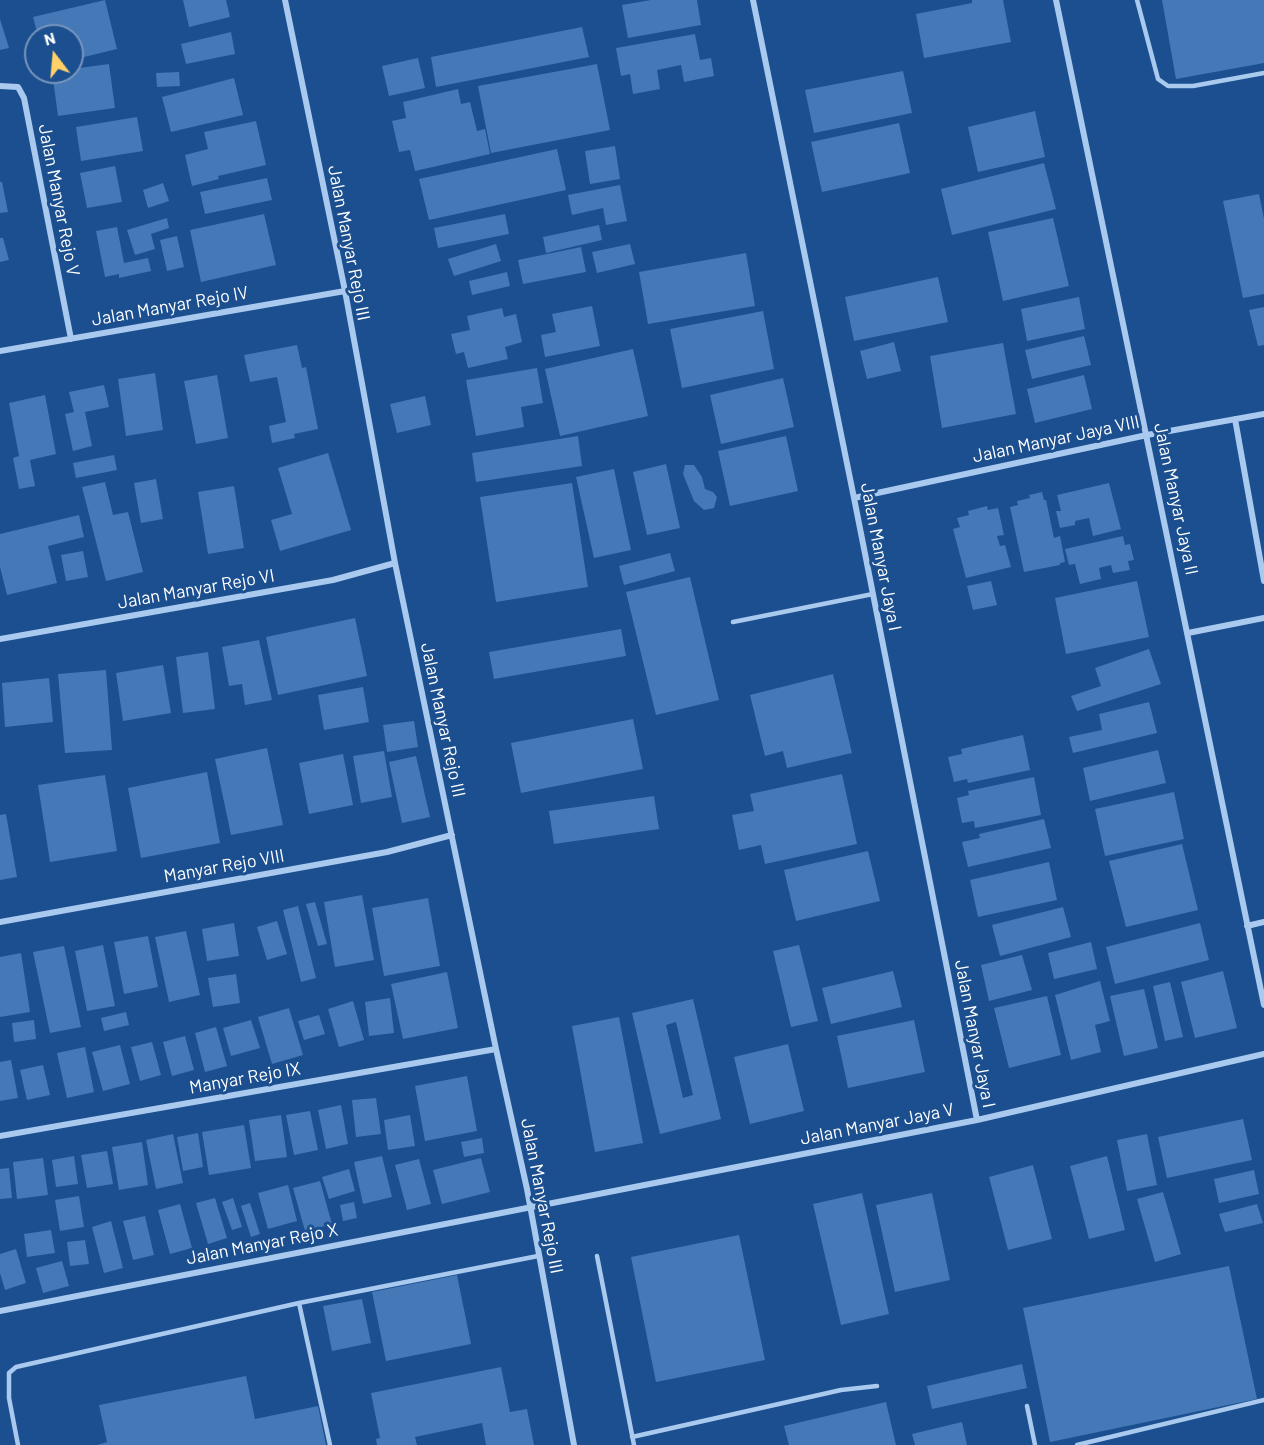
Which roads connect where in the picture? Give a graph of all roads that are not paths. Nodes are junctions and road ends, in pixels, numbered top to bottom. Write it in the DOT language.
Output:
graph roads {
  1 [pos="285,0"];
  2 [pos="753,0"];
  3 [pos="1056,0"];
  4 [pos="1137,0"];
  5 [pos="1264,73"];
  6 [pos="0,86"];
  7 [pos="345,291"];
  8 [pos="71,339"];
  9 [pos="0,351"];
  10 [pos="1264,414"];
  11 [pos="1235,419"];
  12 [pos="1147,435"];
  13 [pos="854,498"];
  14 [pos="395,563"];
  15 [pos="1264,581"];
  16 [pos="873,594"];
  17 [pos="1264,618"];
  18 [pos="733,622"];
  19 [pos="1188,633"];
  20 [pos="0,639"];
  21 [pos="452,835"];
  22 [pos="0,922"];
  23 [pos="1264,922"];
  24 [pos="1247,926"];
  25 [pos="1264,1005"];
  26 [pos="496,1049"];
  27 [pos="1264,1054"];
  28 [pos="977,1120"];
  29 [pos="0,1136"];
  30 [pos="530,1208"];
  31 [pos="597,1256"];
  32 [pos="538,1257"];
  33 [pos="299,1303"];
  34 [pos="0,1311"];
  35 [pos="877,1386"];
  36 [pos="1264,1400"];
  37 [pos="1027,1406"];
  38 [pos="632,1437"];
  39 [pos="18,1445"];
  40 [pos="330,1445"];
  41 [pos="574,1445"];
  42 [pos="634,1445"];
  43 [pos="1035,1445"];
  44 [pos="1077,1445"];
  1 -- 7 [label="street, Jalan Manyar Rejo III"];
  2 -- 13 [label="street, Jalan Manyar Jaya I"];
  3 -- 12 [label="street, Jalan Manyar Jaya II"];
  4 -- 5 [label="lane"];
  6 -- 8 [label="street, Jalan Manyar Rejo V"];
  7 -- 8 [label="street, Jalan Manyar Rejo IV"];
  7 -- 14 [label="street, Jalan Manyar Rejo III"];
  8 -- 9 [label="street, Jalan Manyar Rejo IV"];
  10 -- 11 [label="street, Jalan Manyar Jaya VIII"];
  11 -- 12 [label="street, Jalan Manyar Jaya VIII"];
  11 -- 15 [label="street"];
  12 -- 13 [label="street, Jalan Manyar Jaya VIII"];
  12 -- 19 [label="street, Jalan Manyar Jaya II"];
  13 -- 16 [label="street, Jalan Manyar Jaya I"];
  14 -- 20 [label="street, Jalan Manyar Rejo VI"];
  14 -- 21 [label="street, Jalan Manyar Rejo III"];
  16 -- 18 [label="lane"];
  16 -- 28 [label="street, Jalan Manyar Jaya I"];
  17 -- 19 [label="street"];
  19 -- 24 [label="street, Jalan Manyar Jaya II"];
  21 -- 22 [label="street, Manyar Rejo VIII"];
  21 -- 26 [label="street, Jalan Manyar Rejo III"];
  23 -- 24 [label="street"];
  24 -- 25 [label="street, Jalan Manyar Jaya II"];
  26 -- 29 [label="street, Manyar Rejo IX"];
  26 -- 30 [label="street, Jalan Manyar Rejo III"];
  27 -- 28 [label="street, Jalan Manyar Jaya V"];
  28 -- 30 [label="street, Jalan Manyar Jaya V"];
  30 -- 32 [label="street, Jalan Manyar Rejo III"];
  30 -- 34 [label="street, Jalan Manyar Rejo X"];
  31 -- 38 [label="lane"];
  32 -- 33 [label="lane"];
  32 -- 41 [label="street, Jalan Manyar Rejo III"];
  33 -- 39 [label="lane"];
  33 -- 40 [label="lane"];
  35 -- 38 [label="lane"];
  36 -- 44 [label="lane"];
  37 -- 43 [label="lane"];
  38 -- 42 [label="lane"];
}
